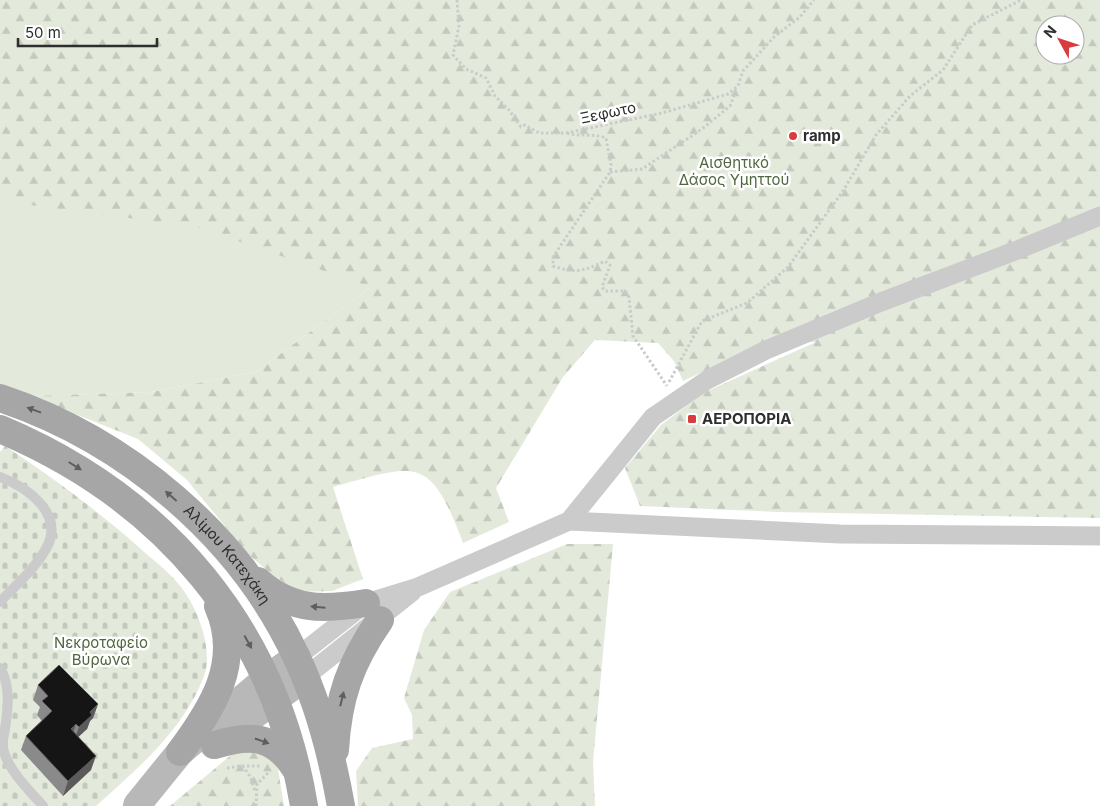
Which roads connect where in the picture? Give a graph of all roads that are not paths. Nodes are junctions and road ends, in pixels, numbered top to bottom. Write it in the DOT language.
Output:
graph roads {
  1 [pos="1100,216"];
  2 [pos="0,398"];
  3 [pos="0,429"];
  4 [pos="0,477"];
  5 [pos="570,521"];
  6 [pos="1100,536"];
  7 [pos="232,558"];
  8 [pos="206,580"];
  9 [pos="0,602"];
  10 [pos="373,611"];
  11 [pos="301,667"];
  12 [pos="0,668"];
  13 [pos="270,689"];
  14 [pos="180,752"];
  15 [pos="221,756"];
  16 [pos="334,764"];
  17 [pos="299,774"];
  18 [pos="43,806"];
  19 [pos="137,806"];
  20 [pos="304,806"];
  21 [pos="341,806"];
  1 -- 5 [label="street"];
  7 -- 2 [label="main road, Αλίμου Κατεχάκη, one-way"];
  3 -- 8 [label="main road, Αλίμου Κατεχάκη, one-way"];
  4 -- 9 [label="lane"];
  5 -- 6 [label="street"];
  5 -- 10 [label="street"];
  10 -- 7 [label="main road, one-way"];
  7 -- 11 [label="main road, Αλίμου Κατεχάκη"];
  8 -- 13 [label="main road, Αλίμου Κατεχάκη, one-way"];
  8 -- 14 [label="main road"];
  10 -- 11 [label="street"];
  16 -- 10 [label="main road, one-way"];
  11 -- 13 [label="street"];
  11 -- 16 [label="main road, Αλίμου Κατεχάκη"];
  12 -- 18 [label="lane"];
  13 -- 14 [label="street"];
  13 -- 15 [label="street"];
  13 -- 17 [label="main road, Αλίμου Κατεχάκη"];
  14 -- 19 [label="street"];
  15 -- 17 [label="main road, one-way"];
  15 -- 19 [label="street"];
  16 -- 21 [label="main road, Αλίμου Κατεχάκη"];
  17 -- 20 [label="main road, Αλίμου Κατεχάκη"];
}
